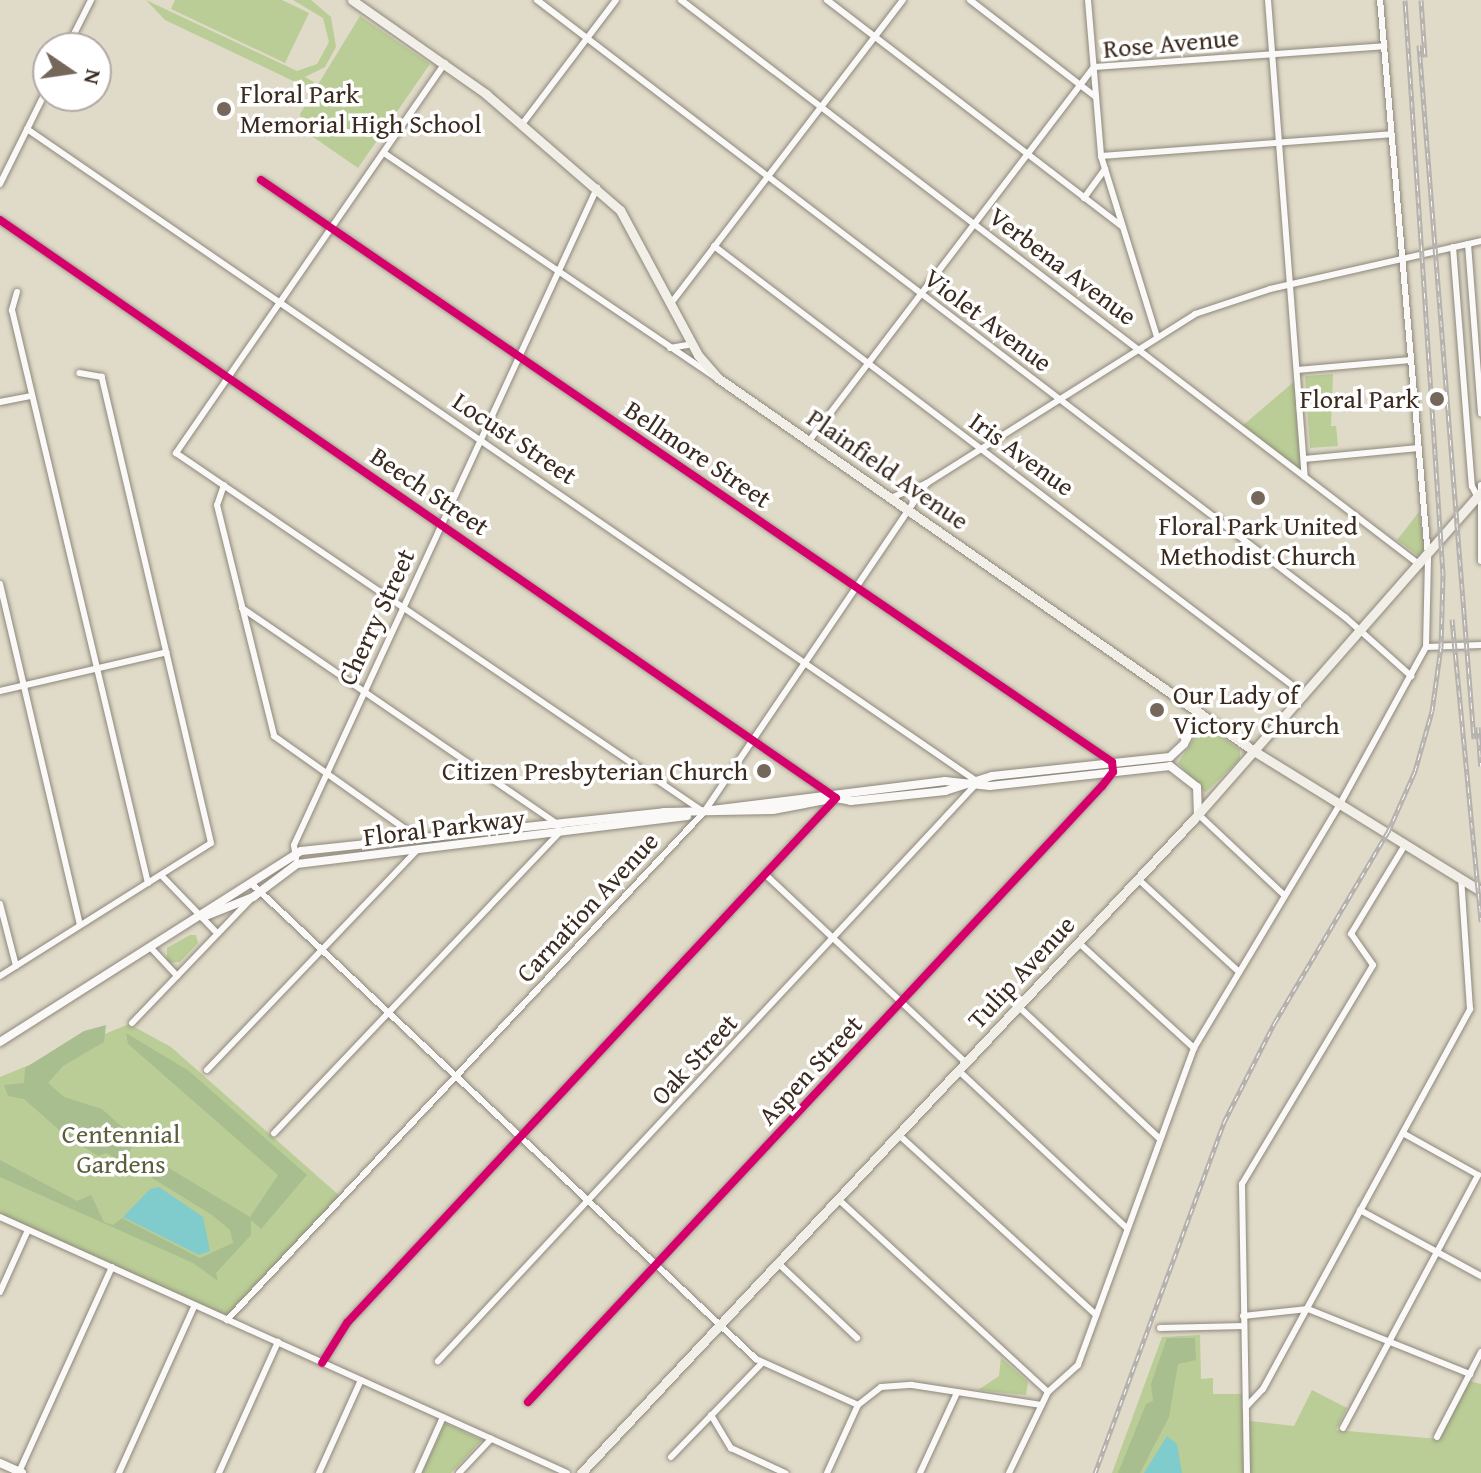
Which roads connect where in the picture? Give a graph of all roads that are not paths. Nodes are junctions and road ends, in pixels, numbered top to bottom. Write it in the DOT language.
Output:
graph roads {
  1 [pos="91,0"];
  2 [pos="352,0"];
  3 [pos="537,0"];
  4 [pos="616,0"];
  5 [pos="681,0"];
  6 [pos="827,0"];
  7 [pos="903,0"];
  8 [pos="970,0"];
  9 [pos="1088,0"];
  10 [pos="1268,0"];
  11 [pos="1380,0"];
  12 [pos="75,32"];
  13 [pos="875,37"];
  14 [pos="587,38"];
  15 [pos="1384,46"];
  16 [pos="1272,55"];
  17 [pos="445,63"];
  18 [pos="1094,67"];
  19 [pos="1082,83"];
  20 [pos="1096,97"];
  21 [pos="822,106"];
  22 [pos="36,112"];
  23 [pos="523,123"];
  24 [pos="27,129"];
  25 [pos="1391,134"];
  26 [pos="1279,142"];
  27 [pos="384,153"];
  28 [pos="1027,154"];
  29 [pos="1101,156"];
  30 [pos="1105,169"];
  31 [pos="769,176"];
  32 [pos="261,180"];
  33 [pos="0,184"];
  34 [pos="597,188"];
  35 [pos="1084,198"];
  36 [pos="0,220"];
  37 [pos="974,224"];
  38 [pos="1121,226"];
  39 [pos="332,228"];
  40 [pos="1481,241"];
  41 [pos="1468,244"];
  42 [pos="714,246"];
  43 [pos="1453,247"];
  44 [pos="1401,258"];
  45 [pos="557,271"];
  46 [pos="1290,284"];
  47 [pos="17,292"];
  48 [pos="921,294"];
  49 [pos="281,302"];
  50 [pos="672,302"];
  51 [pos="1157,337"];
  52 [pos="692,344"];
  53 [pos="670,348"];
  54 [pos="1138,348"];
  55 [pos="518,355"];
  56 [pos="1411,360"];
  57 [pos="868,363"];
  58 [pos="1297,370"];
  59 [pos="79,373"];
  60 [pos="228,378"];
  61 [pos="718,378"];
  62 [pos="31,396"];
  63 [pos="1059,399"];
  64 [pos="0,402"];
  65 [pos="1481,414"];
  66 [pos="480,439"];
  67 [pos="809,441"];
  68 [pos="982,448"];
  69 [pos="1418,448"];
  70 [pos="1304,459"];
  71 [pos="1305,477"];
  72 [pos="927,483"];
  73 [pos="224,485"];
  74 [pos="1481,485"];
  75 [pos="1479,494"];
  76 [pos="893,497"];
  77 [pos="909,510"];
  78 [pos="441,523"];
  79 [pos="1428,556"];
  80 [pos="1481,561"];
  81 [pos="1420,565"];
  82 [pos="0,584"];
  83 [pos="858,587"];
  84 [pos="403,607"];
  85 [pos="242,608"];
  86 [pos="1360,632"];
  87 [pos="1481,645"];
  88 [pos="1426,647"];
  89 [pos="167,652"];
  90 [pos="807,662"];
  91 [pos="95,669"];
  92 [pos="1411,676"];
  93 [pos="24,686"];
  94 [pos="0,691"];
  95 [pos="364,691"];
  96 [pos="1305,695"];
  97 [pos="1200,713"];
  98 [pos="756,738"];
  99 [pos="1254,751"];
  100 [pos="1170,762"];
  101 [pos="1112,767"];
  102 [pos="1038,770"];
  103 [pos="326,776"];
  104 [pos="1039,781"];
  105 [pos="978,782"];
  106 [pos="836,798"];
  107 [pos="772,800"];
  108 [pos="1340,804"];
  109 [pos="773,810"];
  110 [pos="704,812"];
  111 [pos="1198,814"];
  112 [pos="558,828"];
  113 [pos="476,832"];
  114 [pos="418,837"];
  115 [pos="476,844"];
  116 [pos="1405,845"];
  117 [pos="295,850"];
  118 [pos="418,850"];
  119 [pos="297,864"];
  120 [pos="161,875"];
  121 [pos="767,876"];
  122 [pos="1461,878"];
  123 [pos="1138,879"];
  124 [pos="148,883"];
  125 [pos="252,884"];
  126 [pos="1481,891"];
  127 [pos="256,894"];
  128 [pos="1284,895"];
  129 [pos="0,904"];
  130 [pos="202,918"];
  131 [pos="80,925"];
  132 [pos="216,932"];
  133 [pos="834,939"];
  134 [pos="1079,943"];
  135 [pos="152,949"];
  136 [pos="322,949"];
  137 [pos="16,966"];
  138 [pos="1237,970"];
  139 [pos="0,976"];
  140 [pos="177,976"];
  141 [pos="902,1001"];
  142 [pos="1019,1007"];
  143 [pos="389,1011"];
  144 [pos="132,1023"];
  145 [pos="0,1042"];
  146 [pos="1194,1048"];
  147 [pos="962,1067"];
  148 [pos="207,1070"];
  149 [pos="456,1075"];
  150 [pos="274,1133"];
  151 [pos="1403,1133"];
  152 [pos="899,1135"];
  153 [pos="523,1138"];
  154 [pos="1159,1138"];
  155 [pos="838,1199"];
  156 [pos="589,1200"];
  157 [pos="1360,1210"];
  158 [pos="0,1217"];
  159 [pos="1127,1228"];
  160 [pos="28,1230"];
  161 [pos="1437,1252"];
  162 [pos="778,1263"];
  163 [pos="657,1264"];
  164 [pos="112,1267"];
  165 [pos="1481,1276"];
  166 [pos="0,1292"];
  167 [pos="195,1305"];
  168 [pos="1308,1309"];
  169 [pos="1096,1315"];
  170 [pos="1243,1316"];
  171 [pos="227,1320"];
  172 [pos="721,1324"];
  173 [pos="1244,1326"];
  174 [pos="1160,1328"];
  175 [pos="857,1338"];
  176 [pos="1389,1341"];
  177 [pos="278,1342"];
  178 [pos="1481,1352"];
  179 [pos="438,1361"];
  180 [pos="322,1363"];
  181 [pos="762,1363"];
  182 [pos="1470,1374"];
  183 [pos="361,1380"];
  184 [pos="1048,1392"];
  185 [pos="957,1393"];
  186 [pos="528,1402"];
  187 [pos="858,1405"];
  188 [pos="1041,1405"];
  189 [pos="1246,1407"];
  190 [pos="711,1415"];
  191 [pos="443,1417"];
  192 [pos="1343,1428"];
  193 [pos="1437,1437"];
  194 [pos="491,1439"];
  195 [pos="671,1457"];
  196 [pos="0,1463"];
  197 [pos="21,1472"];
  198 [pos="119,1473"];
  199 [pos="219,1473"];
  200 [pos="319,1473"];
  201 [pos="418,1473"];
  202 [pos="459,1473"];
  203 [pos="567,1473"];
  204 [pos="581,1473"];
  205 [pos="785,1473"];
  206 [pos="827,1473"];
  207 [pos="920,1473"];
  208 [pos="1009,1473"];
  209 [pos="1247,1473"];
  1 -- 12 [label="street"];
  2 -- 17 [label="main road, Plainfield Avenue"];
  3 -- 14 [label="street, Violet Avenue"];
  4 -- 14 [label="street"];
  5 -- 21 [label="street, Verbena Avenue"];
  6 -- 13 [label="street"];
  7 -- 13 [label="street"];
  8 -- 19 [label="street"];
  9 -- 18 [label="street"];
  10 -- 16 [label="street"];
  11 -- 15 [label="street"];
  13 -- 21 [label="street"];
  13 -- 28 [label="street"];
  14 -- 23 [label="street"];
  14 -- 31 [label="street, Violet Avenue"];
  15 -- 16 [label="street, Rose Avenue"];
  15 -- 25 [label="street"];
  16 -- 18 [label="street, Rose Avenue"];
  16 -- 26 [label="street"];
  17 -- 23 [label="main road, Plainfield Avenue"];
  17 -- 27 [label="street"];
  18 -- 19 [label="street, Rose Avenue"];
  18 -- 20 [label="street"];
  19 -- 20 [label="street"];
  19 -- 28 [label="street, Rose Avenue"];
  20 -- 29 [label="street"];
  21 -- 31 [label="street"];
  21 -- 37 [label="street, Verbena Avenue"];
  22 -- 24 [label="street"];
  23 -- 34 [label="main road, Plainfield Avenue"];
  24 -- 33 [label="street"];
  24 -- 49 [label="street, Locust Street"];
  25 -- 26 [label="street"];
  25 -- 44 [label="street"];
  26 -- 29 [label="street"];
  26 -- 46 [label="street"];
  27 -- 39 [label="street"];
  27 -- 45 [label="street"];
  28 -- 35 [label="street"];
  28 -- 37 [label="street, Rose Avenue"];
  29 -- 30 [label="street"];
  30 -- 35 [label="street"];
  30 -- 38 [label="street"];
  31 -- 42 [label="street"];
  31 -- 48 [label="street, Violet Avenue"];
  32 -- 39 [label="street, Bellmore Street"];
  34 -- 45 [label="street, Cherry Street"];
  34 -- 50 [label="main road, Plainfield Avenue"];
  35 -- 38 [label="street"];
  36 -- 60 [label="street, Beech Street"];
  37 -- 48 [label="street, Rose Avenue"];
  37 -- 54 [label="street, Verbena Avenue"];
  38 -- 51 [label="street"];
  39 -- 49 [label="street"];
  39 -- 55 [label="street, Bellmore Street"];
  40 -- 41 [label="street, Carnation Avenue"];
  41 -- 43 [label="street, Carnation Avenue"];
  41 -- 65 [label="street"];
  42 -- 50 [label="street"];
  42 -- 57 [label="street, Iris Avenue"];
  43 -- 44 [label="street, Carnation Avenue"];
  43 -- 75 [label="street"];
  44 -- 46 [label="street, Carnation Avenue"];
  44 -- 56 [label="street"];
  45 -- 53 [label="street"];
  45 -- 55 [label="street, Cherry Street"];
  46 -- 51 [label="street, Carnation Avenue"];
  46 -- 58 [label="street"];
  47 -- 62 [label="street"];
  48 -- 57 [label="street, Rose Avenue"];
  48 -- 63 [label="street, Violet Avenue"];
  49 -- 60 [label="street"];
  49 -- 66 [label="street, Locust Street"];
  50 -- 52 [label="main road, Plainfield Avenue"];
  51 -- 54 [label="street, Carnation Avenue"];
  52 -- 53 [label="street"];
  52 -- 61 [label="main road, Plainfield Avenue"];
  53 -- 61 [label="street"];
  54 -- 63 [label="street, Carnation Avenue"];
  54 -- 71 [label="street, Verbena Avenue"];
  55 -- 66 [label="street, Cherry Street"];
  55 -- 83 [label="street, Bellmore Street"];
  56 -- 58 [label="street"];
  56 -- 69 [label="street"];
  57 -- 67 [label="street, Rose Avenue"];
  57 -- 68 [label="street, Iris Avenue"];
  58 -- 70 [label="street"];
  59 -- 89 [label="street"];
  60 -- 73 [label="street"];
  60 -- 78 [label="street, Beech Street"];
  61 -- 67 [label="main road, Plainfield Avenue"];
  62 -- 64 [label="street"];
  62 -- 91 [label="street"];
  63 -- 68 [label="street, Carnation Avenue"];
  63 -- 86 [label="street, Violet Avenue"];
  66 -- 78 [label="street, Cherry Street"];
  66 -- 90 [label="street, Locust Street"];
  67 -- 76 [label="main road, Plainfield Avenue"];
  68 -- 72 [label="street, Carnation Avenue"];
  68 -- 96 [label="street, Iris Avenue"];
  69 -- 70 [label="street"];
  69 -- 79 [label="street"];
  70 -- 71 [label="street"];
  71 -- 81 [label="street, Verbena Avenue"];
  72 -- 76 [label="street, Carnation Avenue"];
  72 -- 77 [label="street, Carnation Avenue"];
  73 -- 84 [label="street"];
  73 -- 85 [label="street"];
  74 -- 75 [label="street"];
  75 -- 79 [label="main road, Tulip Avenue"];
  75 -- 80 [label="street"];
  76 -- 77 [label="main road, Plainfield Avenue"];
  77 -- 83 [label="street, Carnation Avenue"];
  77 -- 97 [label="main road, Plainfield Avenue"];
  78 -- 84 [label="street, Cherry Street"];
  78 -- 98 [label="street, Beech Street"];
  79 -- 81 [label="main road, Tulip Avenue"];
  79 -- 88 [label="street"];
  81 -- 86 [label="main road, Tulip Avenue"];
  82 -- 93 [label="street"];
  83 -- 90 [label="street, Carnation Avenue"];
  83 -- 101 [label="street, Bellmore Street"];
  84 -- 95 [label="street, Cherry Street"];
  84 -- 110 [label="street"];
  85 -- 95 [label="street, Floral Parkway"];
  85 -- 103 [label="street"];
  86 -- 92 [label="street, Violet Avenue"];
  86 -- 96 [label="main road, Tulip Avenue"];
  87 -- 88 [label="street"];
  88 -- 92 [label="street"];
  89 -- 91 [label="street"];
  89 -- 120 [label="street"];
  90 -- 98 [label="street, Carnation Avenue"];
  90 -- 105 [label="street, Locust Street"];
  91 -- 93 [label="street"];
  91 -- 124 [label="street"];
  92 -- 108 [label="street"];
  93 -- 94 [label="street"];
  93 -- 131 [label="street"];
  95 -- 103 [label="street, Cherry Street"];
  95 -- 112 [label="street, Floral Parkway"];
  96 -- 99 [label="main road, Tulip Avenue"];
  97 -- 99 [label="main road, Plainfield Avenue"];
  97 -- 100 [label="street"];
  98 -- 106 [label="street, Beech Street"];
  98 -- 110 [label="street, Carnation Avenue"];
  99 -- 108 [label="main road, Plainfield Avenue"];
  99 -- 111 [label="main road, Tulip Avenue"];
  100 -- 101 [label="street, Floral Parkway"];
  100 -- 111 [label="street"];
  101 -- 102 [label="street, Floral Parkway"];
  101 -- 104 [label="street, Floral Parkway"];
  101 -- 141 [label="street, Aspen Street"];
  102 -- 104 [label="street"];
  102 -- 105 [label="street, Floral Parkway"];
  103 -- 114 [label="street"];
  103 -- 117 [label="street, Cherry Street"];
  104 -- 105 [label="street, Floral Parkway"];
  105 -- 106 [label="street, Floral Parkway"];
  105 -- 133 [label="street, Oak Street"];
  106 -- 107 [label="street, Floral Parkway"];
  106 -- 109 [label="street, Floral Parkway"];
  106 -- 121 [label="street"];
  107 -- 109 [label="street"];
  107 -- 110 [label="street, Floral Parkway"];
  108 -- 116 [label="main road, Plainfield Avenue"];
  108 -- 128 [label="street"];
  109 -- 110 [label="street, Floral Parkway"];
  110 -- 112 [label="street, Floral Parkway"];
  110 -- 149 [label="street, Carnation Avenue"];
  111 -- 123 [label="main road, Tulip Avenue"];
  111 -- 128 [label="street"];
  112 -- 113 [label="street, Floral Parkway"];
  112 -- 115 [label="street, Floral Parkway"];
  112 -- 143 [label="street"];
  113 -- 114 [label="street, Floral Parkway"];
  113 -- 115 [label="street"];
  114 -- 117 [label="street, Floral Parkway"];
  114 -- 118 [label="street"];
  115 -- 118 [label="street, Floral Parkway"];
  116 -- 122 [label="main road, Plainfield Avenue"];
  116 -- 170 [label="street"];
  117 -- 119 [label="street"];
  117 -- 125 [label="street, Floral Parkway"];
  118 -- 119 [label="street, Floral Parkway"];
  118 -- 136 [label="street"];
  119 -- 127 [label="street, Floral Parkway"];
  120 -- 124 [label="street"];
  120 -- 130 [label="street"];
  121 -- 133 [label="street"];
  121 -- 153 [label="street"];
  122 -- 126 [label="main road, Plainfield Avenue"];
  122 -- 151 [label="street"];
  123 -- 134 [label="main road, Tulip Avenue"];
  123 -- 138 [label="street"];
  124 -- 131 [label="street"];
  125 -- 127 [label="street"];
  125 -- 130 [label="street, Floral Parkway"];
  127 -- 130 [label="street, Floral Parkway"];
  127 -- 132 [label="street"];
  127 -- 136 [label="street"];
  128 -- 138 [label="street"];
  129 -- 137 [label="street"];
  130 -- 132 [label="street"];
  130 -- 135 [label="street, Floral Parkway"];
  131 -- 137 [label="street"];
  132 -- 140 [label="street"];
  133 -- 141 [label="street"];
  133 -- 156 [label="street, Oak Street"];
  134 -- 142 [label="main road, Tulip Avenue"];
  134 -- 146 [label="street"];
  135 -- 140 [label="street"];
  135 -- 145 [label="street, Floral Parkway"];
  136 -- 143 [label="street"];
  136 -- 148 [label="street"];
  137 -- 139 [label="street"];
  138 -- 146 [label="street"];
  140 -- 144 [label="street"];
  141 -- 147 [label="street"];
  141 -- 163 [label="street, Aspen Street"];
  142 -- 147 [label="main road, Tulip Avenue"];
  142 -- 154 [label="street"];
  143 -- 149 [label="street"];
  143 -- 150 [label="street"];
  146 -- 154 [label="street"];
  147 -- 152 [label="main road, Tulip Avenue"];
  147 -- 159 [label="street"];
  149 -- 153 [label="street"];
  149 -- 171 [label="street, Carnation Avenue"];
  151 -- 157 [label="street"];
  151 -- 161 [label="street"];
  152 -- 155 [label="main road, Tulip Avenue"];
  152 -- 169 [label="street"];
  153 -- 156 [label="street"];
  153 -- 180 [label="street"];
  154 -- 159 [label="street"];
  155 -- 162 [label="main road, Tulip Avenue"];
  155 -- 184 [label="street"];
  156 -- 163 [label="street"];
  156 -- 179 [label="street, Oak Street"];
  157 -- 161 [label="street"];
  157 -- 168 [label="street"];
  158 -- 160 [label="street"];
  159 -- 169 [label="street"];
  160 -- 164 [label="street"];
  160 -- 166 [label="street"];
  161 -- 165 [label="street"];
  161 -- 176 [label="street"];
  162 -- 172 [label="main road, Tulip Avenue"];
  162 -- 175 [label="street"];
  163 -- 172 [label="street"];
  163 -- 186 [label="street, Aspen Street"];
  164 -- 167 [label="street"];
  164 -- 197 [label="street"];
  167 -- 171 [label="street"];
  167 -- 198 [label="street"];
  168 -- 170 [label="street"];
  168 -- 176 [label="street"];
  168 -- 189 [label="street"];
  169 -- 184 [label="street"];
  170 -- 173 [label="street"];
  171 -- 177 [label="street"];
  172 -- 181 [label="street"];
  172 -- 204 [label="main road, Tulip Avenue"];
  173 -- 174 [label="street"];
  173 -- 189 [label="street"];
  176 -- 182 [label="street"];
  176 -- 192 [label="street"];
  177 -- 180 [label="street"];
  177 -- 199 [label="street"];
  178 -- 182 [label="street"];
  180 -- 183 [label="street"];
  181 -- 187 [label="street"];
  181 -- 190 [label="street"];
  182 -- 193 [label="street"];
  183 -- 191 [label="street"];
  183 -- 200 [label="street"];
  184 -- 188 [label="street"];
  185 -- 187 [label="street"];
  185 -- 188 [label="street"];
  185 -- 207 [label="street"];
  187 -- 206 [label="street"];
  188 -- 208 [label="street"];
  189 -- 209 [label="street"];
  190 -- 195 [label="street"];
  190 -- 205 [label="street"];
  191 -- 194 [label="street"];
  191 -- 201 [label="street"];
  194 -- 202 [label="street"];
  194 -- 203 [label="street"];
  196 -- 197 [label="street"];
}
